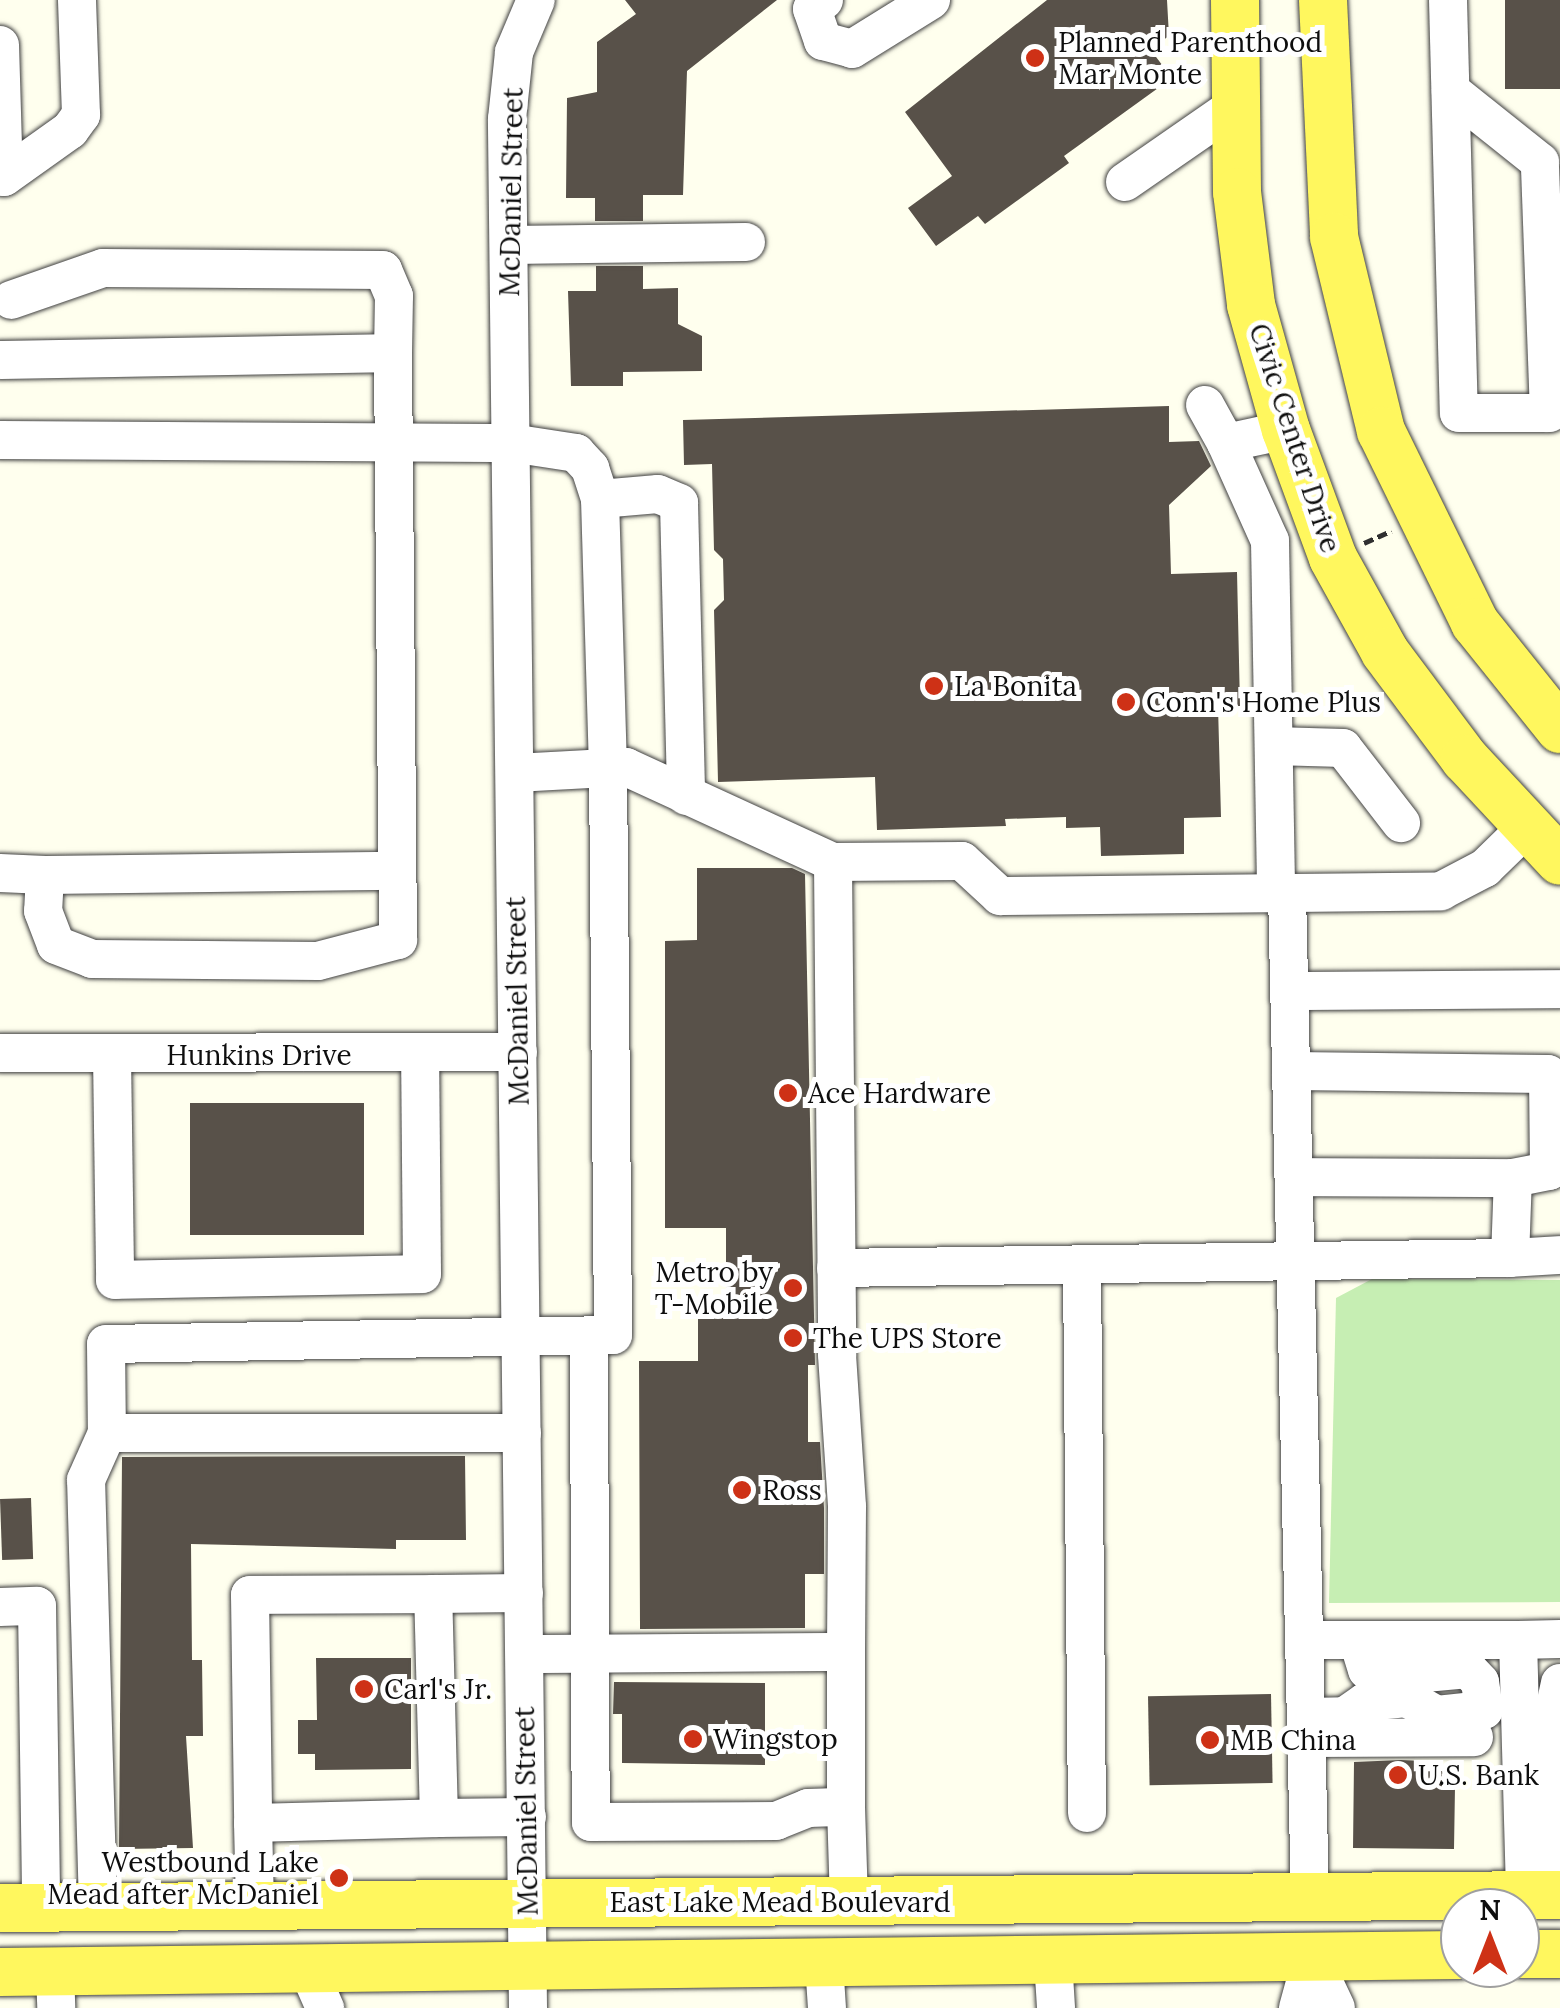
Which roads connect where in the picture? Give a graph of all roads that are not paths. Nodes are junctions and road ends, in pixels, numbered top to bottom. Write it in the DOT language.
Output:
graph roads {
  1 [pos="77,0"];
  2 [pos="536,0"];
  3 [pos="931,0"];
  4 [pos="1235,0"];
  5 [pos="1324,0"];
  6 [pos="1448,0"];
  7 [pos="814,3"];
  8 [pos="0,45"];
  9 [pos="1451,91"];
  10 [pos="1236,104"];
  11 [pos="2,178"];
  12 [pos="1125,182"];
  13 [pos="746,242"];
  14 [pos="509,245"];
  15 [pos="4,303"];
  16 [pos="393,353"];
  17 [pos="0,360"];
  18 [pos="1205,405"];
  19 [pos="1286,430"];
  20 [pos="0,440"];
  21 [pos="396,441"];
  22 [pos="1226,442"];
  23 [pos="511,443"];
  24 [pos="600,498"];
  25 [pos="1560,729"];
  26 [pos="1274,746"];
  27 [pos="608,768"];
  28 [pos="515,773"];
  29 [pos="686,796"];
  30 [pos="1402,824"];
  31 [pos="1527,827"];
  32 [pos="1560,860"];
  33 [pos="833,862"];
  34 [pos="397,871"];
  35 [pos="0,873"];
  36 [pos="45,875"];
  37 [pos="1281,892"];
  38 [pos="1560,989"];
  39 [pos="1289,991"];
  40 [pos="518,1052"];
  41 [pos="0,1054"];
  42 [pos="420,1054"];
  43 [pos="112,1055"];
  44 [pos="1291,1071"];
  45 [pos="1294,1177"];
  46 [pos="1513,1178"];
  47 [pos="1560,1256"];
  48 [pos="1510,1258"];
  49 [pos="1296,1265"];
  50 [pos="1082,1267"];
  51 [pos="836,1268"];
  52 [pos="589,1336"];
  53 [pos="521,1339"];
  54 [pos="107,1433"];
  55 [pos="522,1433"];
  56 [pos="524,1592"];
  57 [pos="434,1594"];
  58 [pos="0,1619"];
  59 [pos="25,1619"];
  60 [pos="1560,1639"];
  61 [pos="1304,1640"];
  62 [pos="1358,1640"];
  63 [pos="1518,1640"];
  64 [pos="846,1652"];
  65 [pos="525,1654"];
  66 [pos="590,1654"];
  67 [pos="1560,1682"];
  68 [pos="1481,1723"];
  69 [pos="1319,1731"];
  70 [pos="846,1807"];
  71 [pos="1087,1813"];
  72 [pos="526,1817"];
  73 [pos="439,1818"];
  74 [pos="254,1823"];
  75 [pos="1545,1838"];
  76 [pos="1546,1895"];
  77 [pos="1310,1898"];
  78 [pos="849,1902"];
  79 [pos="528,1904"];
  80 [pos="98,1907"];
  81 [pos="254,1907"];
  82 [pos="20,1908"];
  83 [pos="0,1934"];
  84 [pos="1440,1955"];
  85 [pos="1312,1957"];
  86 [pos="1053,1960"];
  87 [pos="0,1972"];
  88 [pos="825,1985"];
  89 [pos="528,1987"];
  90 [pos="316,1988"];
  91 [pos="56,1990"];
  92 [pos="1056,2008"];
  93 [pos="1298,2008"];
  94 [pos="1336,2008"];
  1 -- 11 [label="street"];
  2 -- 14 [label="street, McDaniel Street"];
  3 -- 7 [label="street"];
  4 -- 10 [label="main road, Civic Center Drive"];
  5 -- 25 [label="main road"];
  6 -- 9 [label="street"];
  8 -- 11 [label="street"];
  9 -- 9 [label="street"];
  10 -- 12 [label="street"];
  10 -- 19 [label="main road, Civic Center Drive"];
  13 -- 14 [label="street"];
  14 -- 23 [label="street, McDaniel Street"];
  15 -- 16 [label="street"];
  16 -- 17 [label="street"];
  16 -- 21 [label="street"];
  18 -- 22 [label="street"];
  19 -- 22 [label="street"];
  19 -- 31 [label="main road, Civic Center Drive"];
  20 -- 21 [label="street"];
  21 -- 23 [label="street"];
  21 -- 34 [label="street"];
  22 -- 26 [label="street"];
  23 -- 24 [label="street"];
  23 -- 28 [label="street, McDaniel Street"];
  24 -- 27 [label="street"];
  24 -- 29 [label="street"];
  26 -- 30 [label="street"];
  26 -- 37 [label="street"];
  27 -- 28 [label="street"];
  27 -- 29 [label="street"];
  27 -- 52 [label="street"];
  28 -- 40 [label="street, McDaniel Street"];
  29 -- 33 [label="street"];
  31 -- 32 [label="main road, Civic Center Drive"];
  31 -- 37 [label="street"];
  33 -- 37 [label="street"];
  33 -- 51 [label="street"];
  34 -- 36 [label="street"];
  34 -- 36 [label="street"];
  35 -- 36 [label="street"];
  37 -- 39 [label="street"];
  38 -- 39 [label="street"];
  39 -- 44 [label="street"];
  40 -- 42 [label="street, Hunkins Drive"];
  40 -- 53 [label="street, McDaniel Street"];
  41 -- 43 [label="street, Hunkins Drive"];
  42 -- 43 [label="street, Hunkins Drive"];
  42 -- 43 [label="street"];
  44 -- 45 [label="street"];
  44 -- 46 [label="street"];
  45 -- 46 [label="street"];
  45 -- 49 [label="street"];
  46 -- 48 [label="street"];
  47 -- 48 [label="street"];
  48 -- 49 [label="street"];
  49 -- 50 [label="street"];
  49 -- 61 [label="street"];
  50 -- 51 [label="street"];
  50 -- 71 [label="street"];
  51 -- 64 [label="street"];
  52 -- 53 [label="street"];
  52 -- 66 [label="street"];
  53 -- 54 [label="street"];
  53 -- 55 [label="street, McDaniel Street"];
  54 -- 55 [label="street"];
  54 -- 80 [label="street"];
  55 -- 56 [label="street, McDaniel Street"];
  56 -- 57 [label="street"];
  56 -- 65 [label="street, McDaniel Street"];
  57 -- 73 [label="street"];
  57 -- 74 [label="street"];
  58 -- 59 [label="street"];
  59 -- 82 [label="street"];
  60 -- 63 [label="street"];
  61 -- 62 [label="street"];
  61 -- 69 [label="street"];
  62 -- 63 [label="street"];
  62 -- 68 [label="street"];
  63 -- 75 [label="street"];
  64 -- 66 [label="street"];
  64 -- 70 [label="street"];
  65 -- 66 [label="street"];
  65 -- 72 [label="street, McDaniel Street"];
  66 -- 70 [label="street"];
  67 -- 75 [label="street"];
  68 -- 69 [label="street"];
  68 -- 69 [label="street"];
  69 -- 77 [label="street"];
  70 -- 78 [label="street"];
  72 -- 73 [label="street"];
  72 -- 79 [label="street, McDaniel Street"];
  73 -- 74 [label="street"];
  74 -- 81 [label="street"];
  75 -- 76 [label="street"];
  76 -- 77 [label="main road, East Lake Mead Boulevard"];
  77 -- 78 [label="main road, East Lake Mead Boulevard"];
  77 -- 85 [label="main road"];
  78 -- 79 [label="main road, East Lake Mead Boulevard"];
  79 -- 81 [label="main road, East Lake Mead Boulevard"];
  79 -- 89 [label="street, McDaniel Street"];
  80 -- 81 [label="main road, East Lake Mead Boulevard"];
  80 -- 82 [label="main road, East Lake Mead Boulevard"];
  83 -- 91 [label="main road"];
  84 -- 85 [label="main road"];
  85 -- 86 [label="main road"];
  85 -- 93 [label="street"];
  85 -- 94 [label="street"];
  86 -- 88 [label="main road"];
  86 -- 92 [label="street"];
  87 -- 91 [label="main road"];
  88 -- 89 [label="main road"];
  89 -- 90 [label="main road"];
  90 -- 91 [label="main road"];
}
